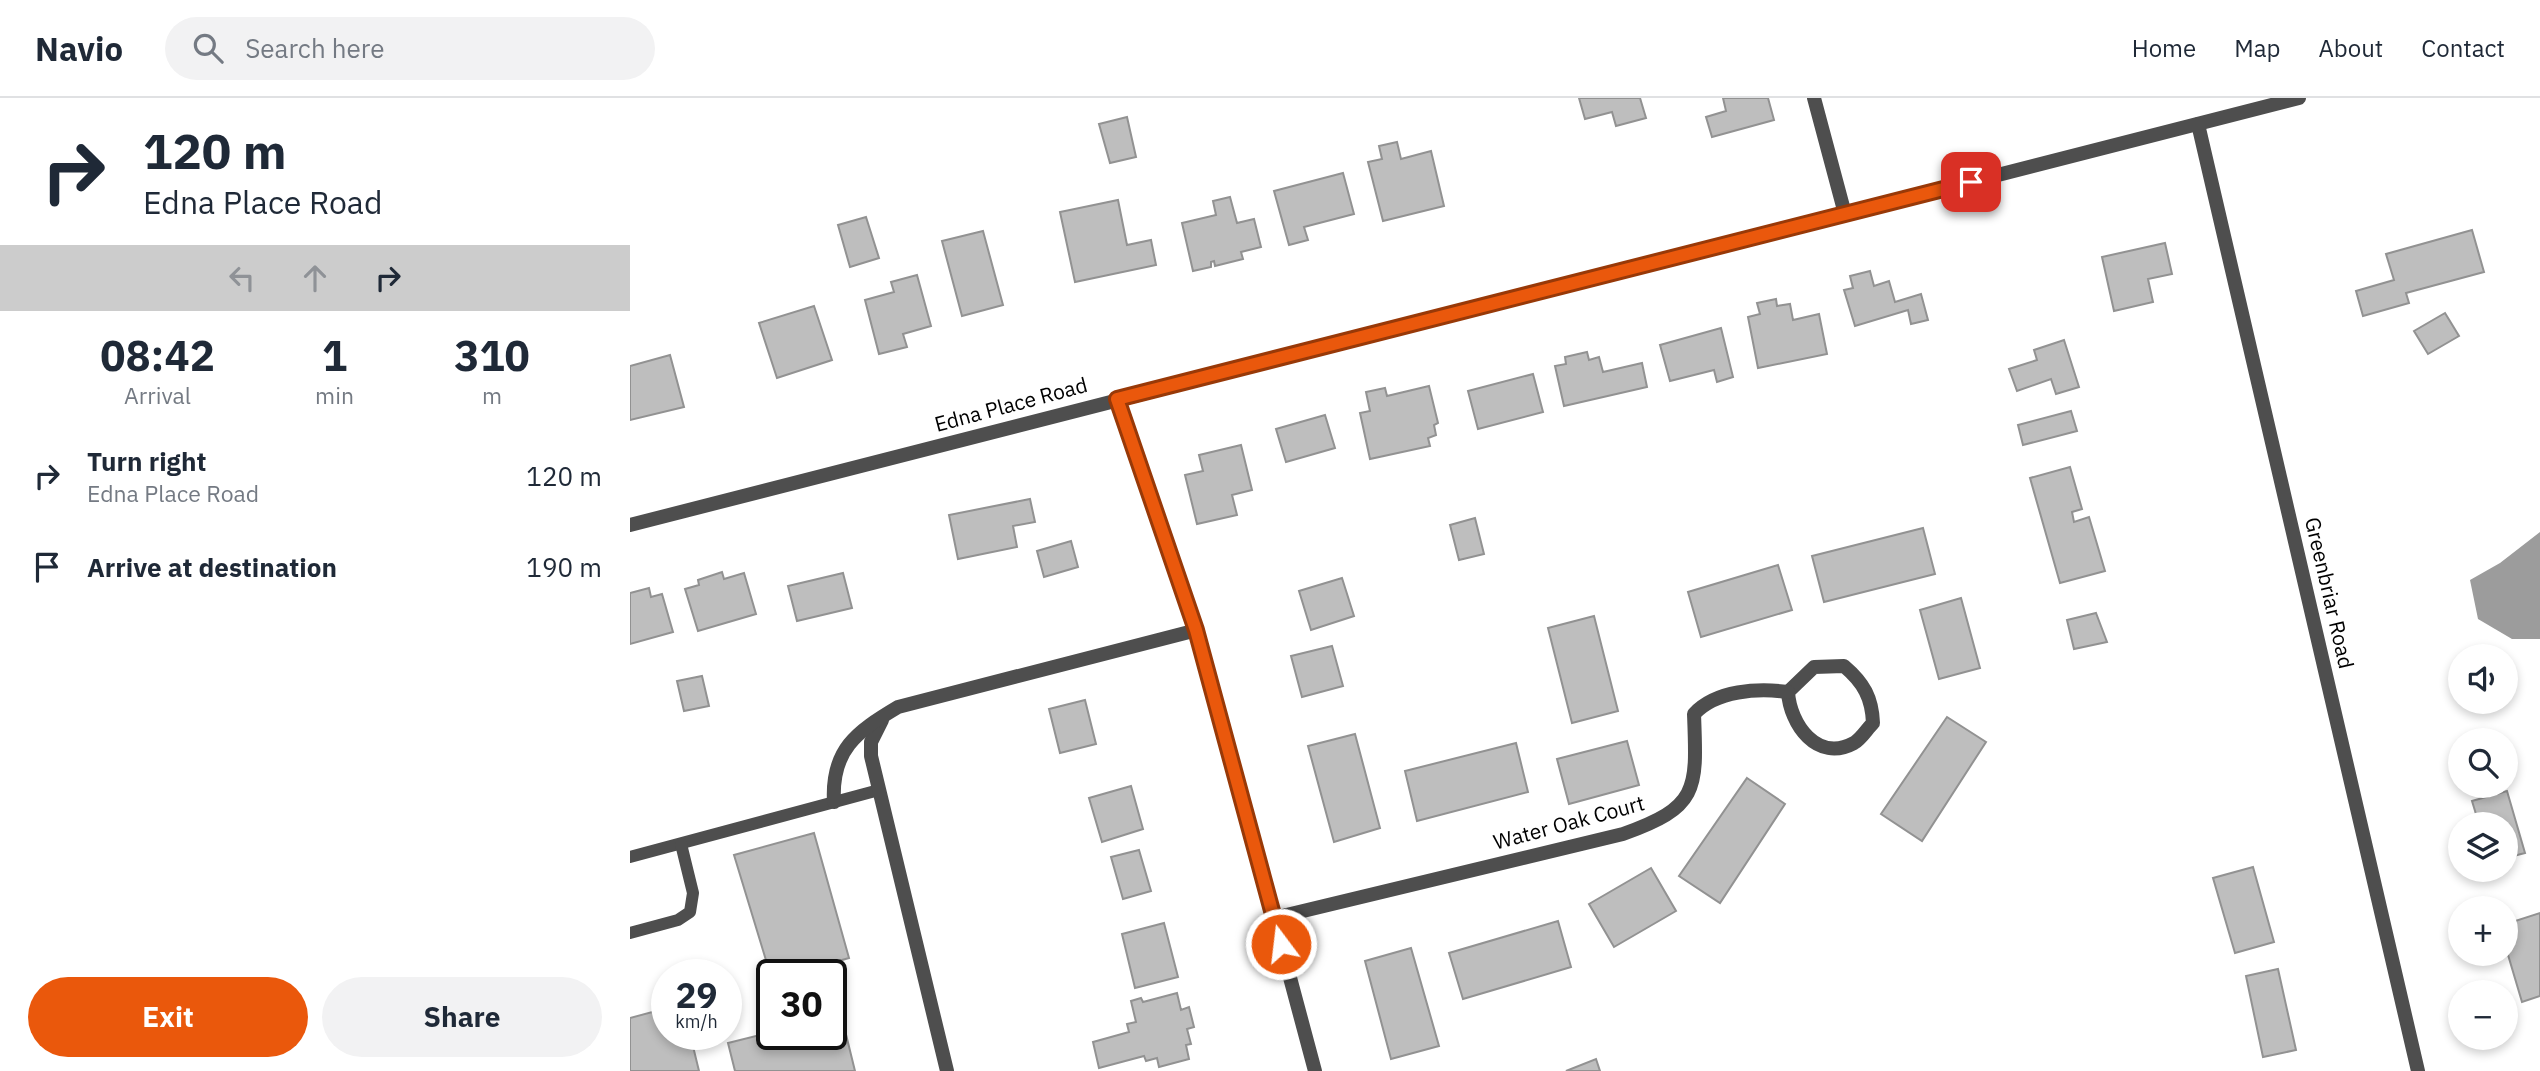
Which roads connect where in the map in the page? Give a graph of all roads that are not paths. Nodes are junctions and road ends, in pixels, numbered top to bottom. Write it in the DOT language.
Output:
graph roads {
  1 [pos="1814,98"];
  2 [pos="2299,98"];
  3 [pos="2198,124"];
  4 [pos="1845,214"];
  5 [pos="1117,399"];
  6 [pos="630,525"];
  7 [pos="1196,630"];
  8 [pos="1788,692"];
  9 [pos="886,714"];
  10 [pos="879,790"];
  11 [pos="834,802"];
  12 [pos="681,844"];
  13 [pos="630,857"];
  14 [pos="1274,918"];
  15 [pos="630,933"];
  16 [pos="947,1071"];
  17 [pos="1315,1071"];
  18 [pos="2418,1071"];
  1 -- 4 [label="street"];
  2 -- 3 [label="street, Edna Place Road"];
  3 -- 4 [label="street, Edna Place Road"];
  3 -- 18 [label="street, Greenbriar Road"];
  4 -- 5 [label="street, Edna Place Road"];
  5 -- 6 [label="street, Edna Place Road"];
  5 -- 7 [label="street"];
  7 -- 9 [label="street"];
  7 -- 14 [label="street"];
  8 -- 8 [label="street"];
  8 -- 14 [label="street, Water Oak Court"];
  9 -- 10 [label="street"];
  9 -- 11 [label="street"];
  10 -- 11 [label="lane"];
  10 -- 16 [label="street"];
  11 -- 12 [label="lane"];
  12 -- 13 [label="lane"];
  12 -- 15 [label="lane"];
  14 -- 17 [label="street"];
}
